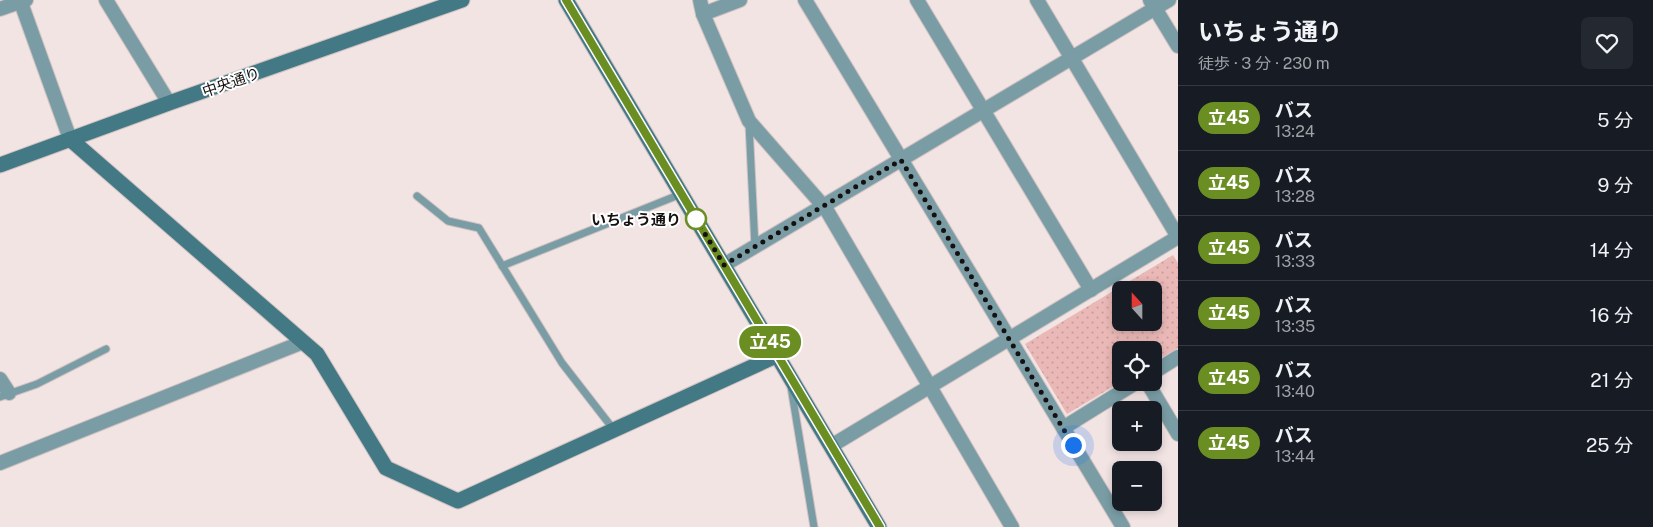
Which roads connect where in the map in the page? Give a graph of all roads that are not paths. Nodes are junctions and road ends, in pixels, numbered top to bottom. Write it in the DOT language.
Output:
graph roads {
  1 [pos="106,0"];
  2 [pos="462,0"];
  3 [pos="566,0"];
  4 [pos="740,0"];
  5 [pos="805,0"];
  6 [pos="917,0"];
  7 [pos="1036,0"];
  8 [pos="1169,0"];
  9 [pos="22,1"];
  10 [pos="1153,4"];
  11 [pos="702,7"];
  12 [pos="0,9"];
  13 [pos="1178,46"];
  14 [pos="1071,58"];
  15 [pos="169,103"];
  16 [pos="983,111"];
  17 [pos="749,121"];
  18 [pos="70,139"];
  19 [pos="901,160"];
  20 [pos="0,165"];
  21 [pos="681,194"];
  22 [pos="417,196"];
  23 [pos="823,206"];
  24 [pos="1178,237"];
  25 [pos="755,247"];
  26 [pos="724,265"];
  27 [pos="502,266"];
  28 [pos="1091,290"];
  29 [pos="1009,339"];
  30 [pos="303,342"];
  31 [pos="106,349"];
  32 [pos="778,355"];
  33 [pos="1178,357"];
  34 [pos="1162,367"];
  35 [pos="789,375"];
  36 [pos="0,380"];
  37 [pos="930,386"];
  38 [pos="1123,391"];
  39 [pos="1152,391"];
  40 [pos="5,395"];
  41 [pos="1063,428"];
  42 [pos="614,431"];
  43 [pos="1178,434"];
  44 [pos="831,446"];
  45 [pos="0,463"];
  46 [pos="814,527"];
  47 [pos="880,527"];
  48 [pos="1012,527"];
  49 [pos="1123,527"];
  1 -- 15 [label="street"];
  2 -- 15 [label="street, 中央通り"];
  3 -- 21 [label="street"];
  4 -- 11 [label="street"];
  5 -- 19 [label="street"];
  6 -- 16 [label="street"];
  7 -- 14 [label="street"];
  8 -- 10 [label="street"];
  9 -- 12 [label="street"];
  9 -- 18 [label="street"];
  10 -- 13 [label="street"];
  10 -- 14 [label="street"];
  11 -- 17 [label="street"];
  14 -- 16 [label="street"];
  14 -- 24 [label="street"];
  15 -- 18 [label="street, 中央通り"];
  16 -- 19 [label="street"];
  16 -- 28 [label="street"];
  17 -- 23 [label="street"];
  17 -- 25 [label="lane"];
  18 -- 20 [label="street, 中央通り"];
  18 -- 30 [label="street"];
  19 -- 23 [label="street"];
  19 -- 29 [label="street"];
  21 -- 26 [label="street"];
  21 -- 27 [label="lane"];
  22 -- 27 [label="lane"];
  23 -- 25 [label="street"];
  23 -- 37 [label="street"];
  24 -- 28 [label="street"];
  25 -- 26 [label="street"];
  26 -- 32 [label="street"];
  27 -- 42 [label="lane"];
  28 -- 29 [label="street"];
  29 -- 37 [label="street"];
  29 -- 41 [label="street"];
  30 -- 42 [label="street"];
  30 -- 45 [label="street"];
  31 -- 40 [label="lane"];
  32 -- 35 [label="street"];
  32 -- 42 [label="street"];
  33 -- 34 [label="street"];
  35 -- 44 [label="street"];
  35 -- 46 [label="lane"];
  36 -- 40 [label="street"];
  37 -- 44 [label="street"];
  37 -- 48 [label="street"];
  38 -- 41 [label="street"];
  39 -- 43 [label="street"];
  41 -- 49 [label="street"];
  44 -- 47 [label="street"];
}
